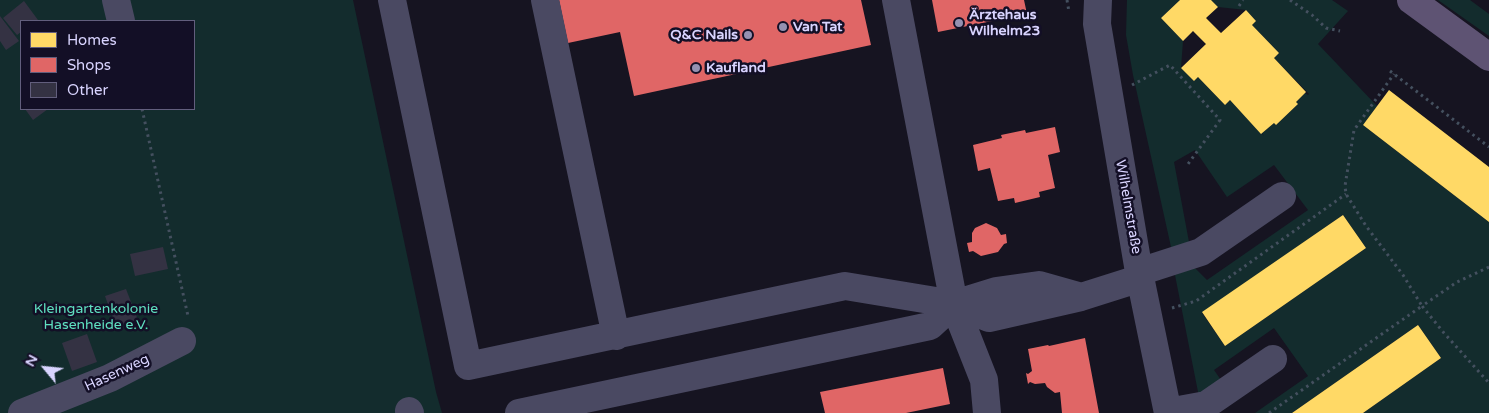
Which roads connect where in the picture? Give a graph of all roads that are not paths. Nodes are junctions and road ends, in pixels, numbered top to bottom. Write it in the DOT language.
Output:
graph roads {
  1 [pos="116,0"];
  2 [pos="392,0"];
  3 [pos="545,0"];
  4 [pos="896,0"];
  5 [pos="1098,0"];
  6 [pos="1411,0"];
  7 [pos="121,20"];
  8 [pos="1489,56"];
  9 [pos="1282,196"];
  10 [pos="1140,275"];
  11 [pos="954,304"];
  12 [pos="616,336"];
  13 [pos="182,340"];
  14 [pos="1273,359"];
  15 [pos="1168,412"];
  16 [pos="22,413"];
  17 [pos="519,413"];
  18 [pos="987,413"];
  1 -- 7 [label="street"];
  2 -- 12 [label="street"];
  3 -- 12 [label="street"];
  4 -- 11 [label="street"];
  5 -- 10 [label="street, Wilhelmstraße"];
  6 -- 8 [label="main road"];
  9 -- 10 [label="street"];
  10 -- 11 [label="street"];
  10 -- 15 [label="street, Wilhelmstraße"];
  11 -- 12 [label="street"];
  11 -- 17 [label="street"];
  11 -- 18 [label="street"];
  13 -- 16 [label="street, Hasenweg"];
  14 -- 15 [label="street"];
}
